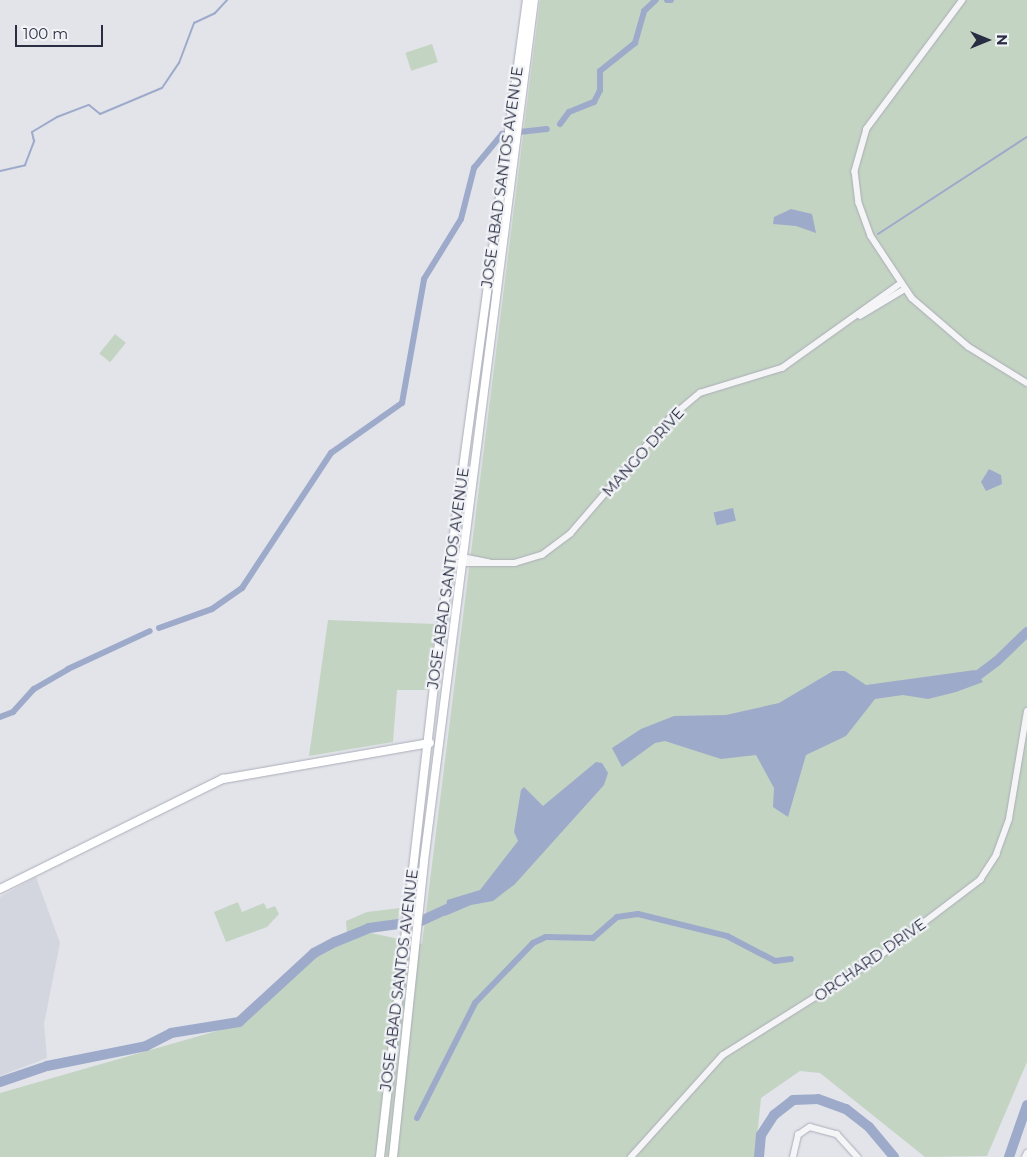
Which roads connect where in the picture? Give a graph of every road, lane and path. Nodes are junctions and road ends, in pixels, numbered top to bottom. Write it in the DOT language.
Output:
graph roads {
  1 [pos="527,0"];
  2 [pos="534,0"];
  3 [pos="963,0"];
  4 [pos="515,126"];
  5 [pos="513,140"];
  6 [pos="903,286"];
  7 [pos="1027,383"];
  8 [pos="452,559"];
  9 [pos="461,560"];
  10 [pos="1027,711"];
  11 [pos="427,743"];
  12 [pos="439,744"];
  13 [pos="0,889"];
  14 [pos="1027,1153"];
  15 [pos="380,1157"];
  16 [pos="393,1157"];
  17 [pos="631,1157"];
  18 [pos="793,1157"];
  19 [pos="858,1157"];
  20 [pos="1025,1157"];
  1 -- 4 [label="main road, JOSE ABAD SANTOS AVENUE"];
  2 -- 4 [label="main road, JOSE ABAD SANTOS AVENUE"];
  3 -- 6 [label="street"];
  4 -- 5 [label="main road, JOSE ABAD SANTOS AVENUE"];
  5 -- 8 [label="main road, JOSE ABAD SANTOS AVENUE"];
  5 -- 9 [label="main road, JOSE ABAD SANTOS AVENUE"];
  6 -- 7 [label="street"];
  6 -- 9 [label="street, MANGO DRIVE"];
  8 -- 9 [label="street, MANGO DRIVE"];
  8 -- 11 [label="main road, JOSE ABAD SANTOS AVENUE"];
  9 -- 12 [label="main road, JOSE ABAD SANTOS AVENUE"];
  10 -- 17 [label="street, ORCHARD DRIVE"];
  11 -- 12 [label="main road"];
  11 -- 13 [label="main road"];
  11 -- 15 [label="main road, JOSE ABAD SANTOS AVENUE"];
  12 -- 16 [label="main road, JOSE ABAD SANTOS AVENUE"];
  14 -- 20 [label="street"];
  18 -- 19 [label="street"];
}
